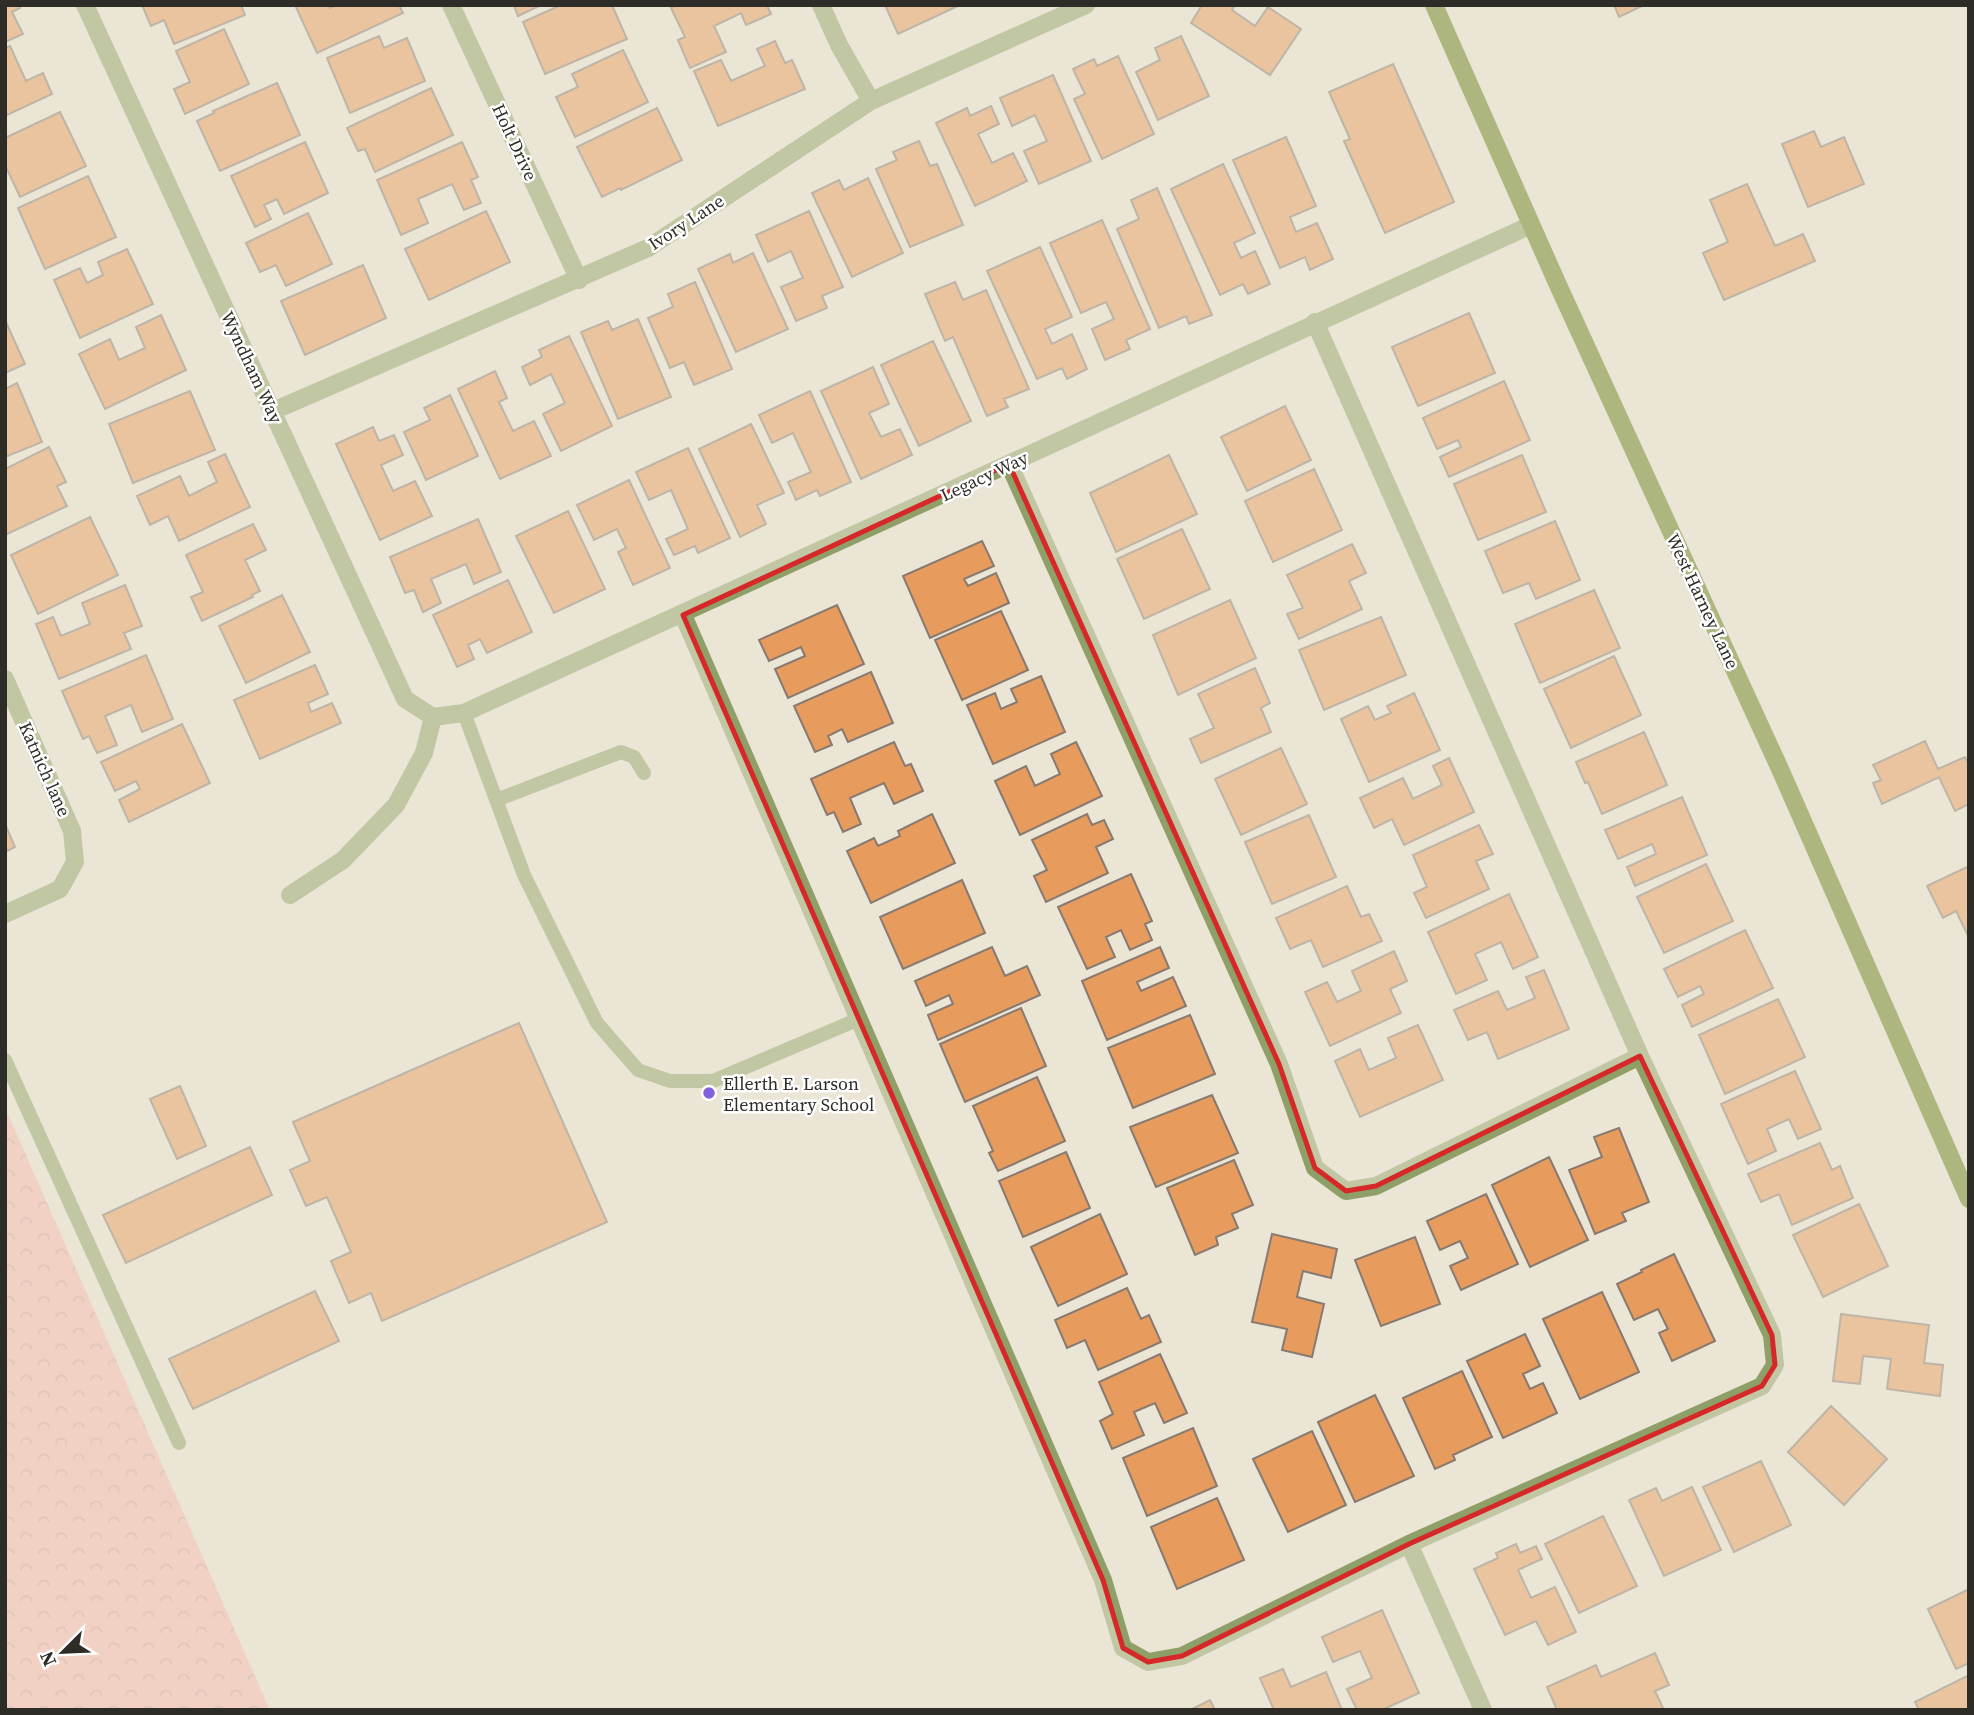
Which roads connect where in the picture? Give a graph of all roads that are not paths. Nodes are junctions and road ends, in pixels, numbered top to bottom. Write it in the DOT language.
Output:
graph roads {
  1 [pos="85,5"];
  2 [pos="451,5"];
  3 [pos="821,5"];
  4 [pos="1086,5"];
  5 [pos="1434,5"];
  6 [pos="871,101"];
  7 [pos="1531,225"];
  8 [pos="579,279"];
  9 [pos="1315,321"];
  10 [pos="272,411"];
  11 [pos="1009,464"];
  12 [pos="683,615"];
  13 [pos="5,679"];
  14 [pos="464,713"];
  15 [pos="433,717"];
  16 [pos="644,773"];
  17 [pos="496,800"];
  18 [pos="290,895"];
  19 [pos="5,914"];
  20 [pos="859,1019"];
  21 [pos="1640,1056"];
  22 [pos="5,1060"];
  23 [pos="1969,1199"];
  24 [pos="179,1443"];
  25 [pos="1409,1544"];
  26 [pos="1483,1710"];
  1 -- 10 [label="street, Wyndham Way"];
  2 -- 8 [label="street, Holt Drive"];
  3 -- 6 [label="street"];
  4 -- 6 [label="street, Ivory Lane"];
  5 -- 7 [label="main road, West Harney Lane"];
  6 -- 8 [label="street, Ivory Lane"];
  7 -- 9 [label="street, Legacy Way"];
  7 -- 23 [label="main road, West Harney Lane"];
  8 -- 10 [label="street, Ivory Lane"];
  9 -- 11 [label="street, Legacy Way"];
  9 -- 21 [label="street"];
  10 -- 15 [label="street, Wyndham Way"];
  11 -- 12 [label="street, Legacy Way"];
  11 -- 21 [label="street"];
  12 -- 14 [label="street, Legacy Way"];
  12 -- 20 [label="street"];
  13 -- 19 [label="street, Katnich lane"];
  14 -- 15 [label="street, Legacy Way"];
  14 -- 17 [label="lane"];
  15 -- 18 [label="street"];
  16 -- 17 [label="lane"];
  17 -- 20 [label="lane"];
  20 -- 25 [label="street"];
  21 -- 25 [label="street"];
  22 -- 24 [label="lane"];
  25 -- 26 [label="street"];
}
